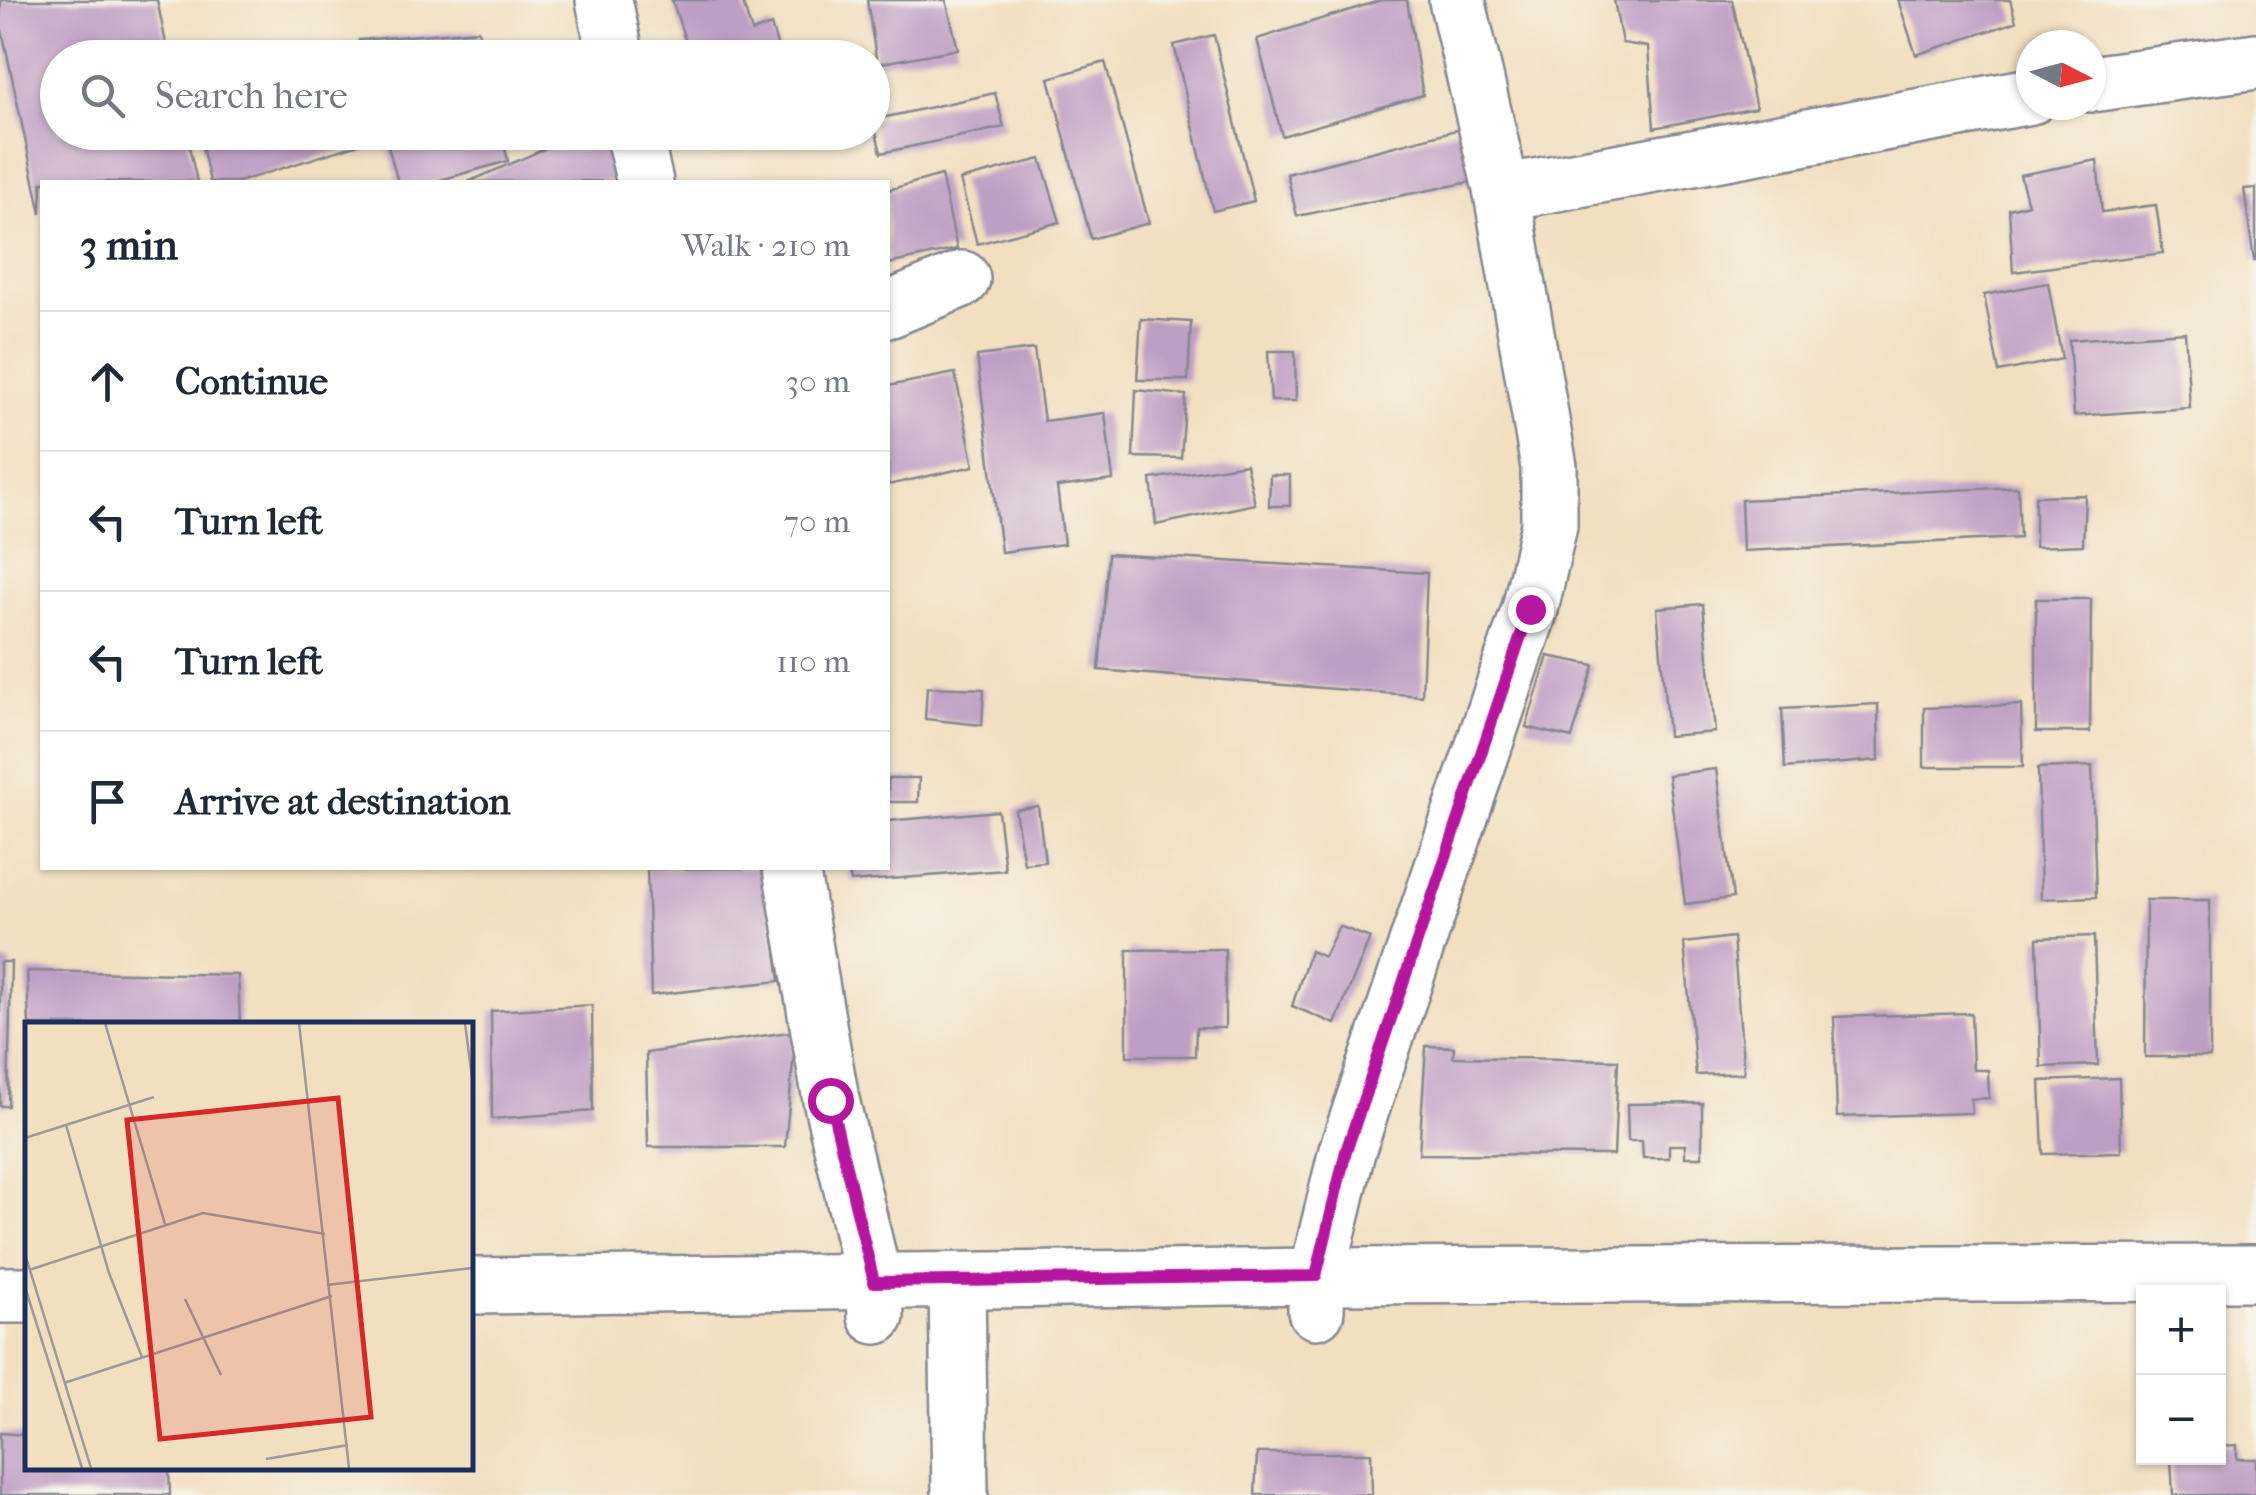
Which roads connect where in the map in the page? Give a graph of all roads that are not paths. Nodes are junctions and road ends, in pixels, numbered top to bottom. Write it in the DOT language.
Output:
graph roads {
  1 [pos="604,0"];
  2 [pos="1457,0"];
  3 [pos="612,40"];
  4 [pos="2256,61"];
  5 [pos="2106,82"];
  6 [pos="2016,99"];
  7 [pos="637,150"];
  8 [pos="645,180"];
  9 [pos="1502,193"];
  10 [pos="962,279"];
  11 [pos="890,309"];
  12 [pos="791,870"];
  13 [pos="2256,1272"];
  14 [pos="472,1286"];
  15 [pos="1316,1293"];
  16 [pos="25,1294"];
  17 [pos="0,1295"];
  18 [pos="875,1300"];
  19 [pos="958,1301"];
  20 [pos="2136,1306"];
  21 [pos="2226,1306"];
  22 [pos="2256,1306"];
  23 [pos="472,1318"];
  24 [pos="960,1495"];
  1 -- 3 [label="street"];
  2 -- 9 [label="street"];
  4 -- 5 [label="street"];
  6 -- 9 [label="street"];
  7 -- 8 [label="street"];
  9 -- 15 [label="street"];
  10 -- 11 [label="street"];
  12 -- 18 [label="street"];
  13 -- 15 [label="street"];
  14 -- 18 [label="street"];
  15 -- 19 [label="street"];
  15 -- 20 [label="street"];
  16 -- 17 [label="street"];
  18 -- 19 [label="street"];
  18 -- 23 [label="street"];
  19 -- 24 [label="street"];
  21 -- 22 [label="street"];
}
